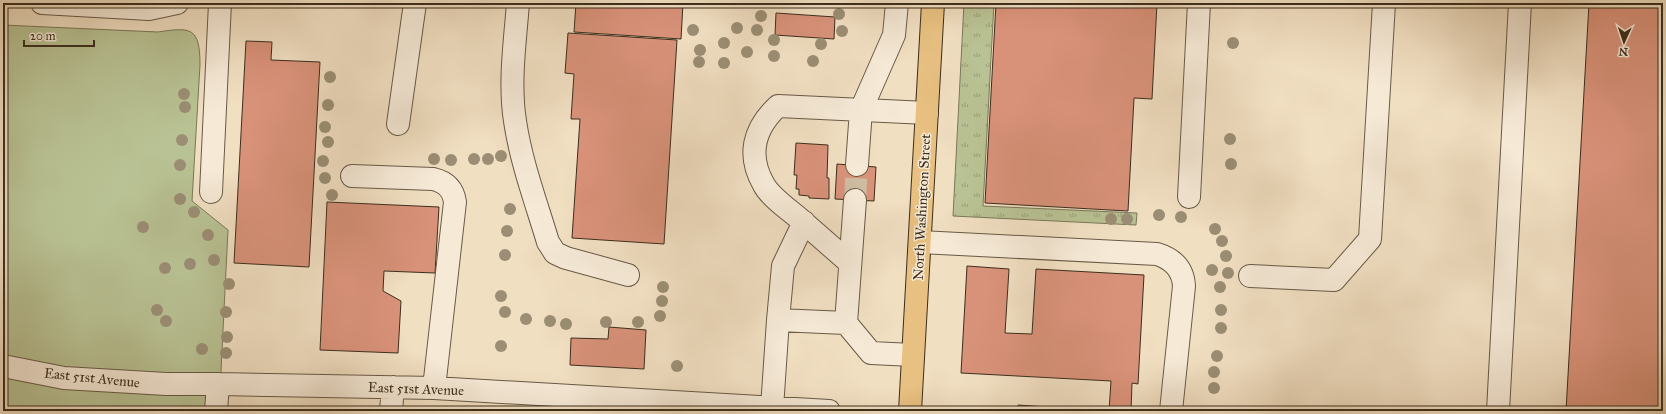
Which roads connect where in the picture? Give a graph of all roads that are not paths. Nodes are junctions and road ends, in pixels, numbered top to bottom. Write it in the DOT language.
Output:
graph roads {
  1 [pos="42,3"];
  2 [pos="177,3"];
  3 [pos="220,3"];
  4 [pos="415,3"];
  5 [pos="518,3"];
  6 [pos="897,3"];
  7 [pos="934,3"];
  8 [pos="1199,3"];
  9 [pos="1384,3"];
  10 [pos="1520,3"];
  11 [pos="861,110"];
  12 [pos="927,114"];
  13 [pos="398,124"];
  14 [pos="857,165"];
  15 [pos="352,176"];
  16 [pos="211,192"];
  17 [pos="1189,197"];
  18 [pos="855,200"];
  19 [pos="804,222"];
  20 [pos="920,242"];
  21 [pos="850,263"];
  22 [pos="628,275"];
  23 [pos="1250,276"];
  24 [pos="778,320"];
  25 [pos="846,323"];
  26 [pos="913,355"];
  27 [pos="3,366"];
  28 [pos="218,384"];
  29 [pos="393,387"];
  30 [pos="434,388"];
  31 [pos="563,403"];
  32 [pos="741,408"];
  33 [pos="772,408"];
  34 [pos="216,411"];
  35 [pos="391,411"];
  36 [pos="829,411"];
  37 [pos="910,411"];
  38 [pos="1171,411"];
  39 [pos="1498,411"];
  1 -- 2 [label="street"];
  3 -- 16 [label="street"];
  4 -- 13 [label="street"];
  5 -- 22 [label="street"];
  6 -- 11 [label="street"];
  7 -- 12 [label="main road, North Washington Street"];
  8 -- 17 [label="street"];
  9 -- 23 [label="street"];
  10 -- 39 [label="street"];
  11 -- 12 [label="street"];
  11 -- 14 [label="street"];
  11 -- 19 [label="street"];
  12 -- 20 [label="main road, North Washington Street"];
  15 -- 30 [label="street"];
  18 -- 21 [label="street"];
  19 -- 21 [label="street"];
  19 -- 24 [label="street"];
  20 -- 26 [label="main road, North Washington Street"];
  20 -- 38 [label="street"];
  21 -- 25 [label="street"];
  24 -- 25 [label="street"];
  24 -- 33 [label="street"];
  25 -- 26 [label="street"];
  26 -- 37 [label="main road, North Washington Street"];
  27 -- 28 [label="street, East 51st Avenue"];
  28 -- 29 [label="street, East 51st Avenue"];
  28 -- 34 [label="street"];
  29 -- 30 [label="street, East 51st Avenue"];
  29 -- 35 [label="street"];
  30 -- 31 [label="street, East 51st Avenue"];
  31 -- 32 [label="street, East 51st Avenue"];
  32 -- 33 [label="street, East 51st Avenue"];
  33 -- 36 [label="street, East 51st Avenue"];
}
